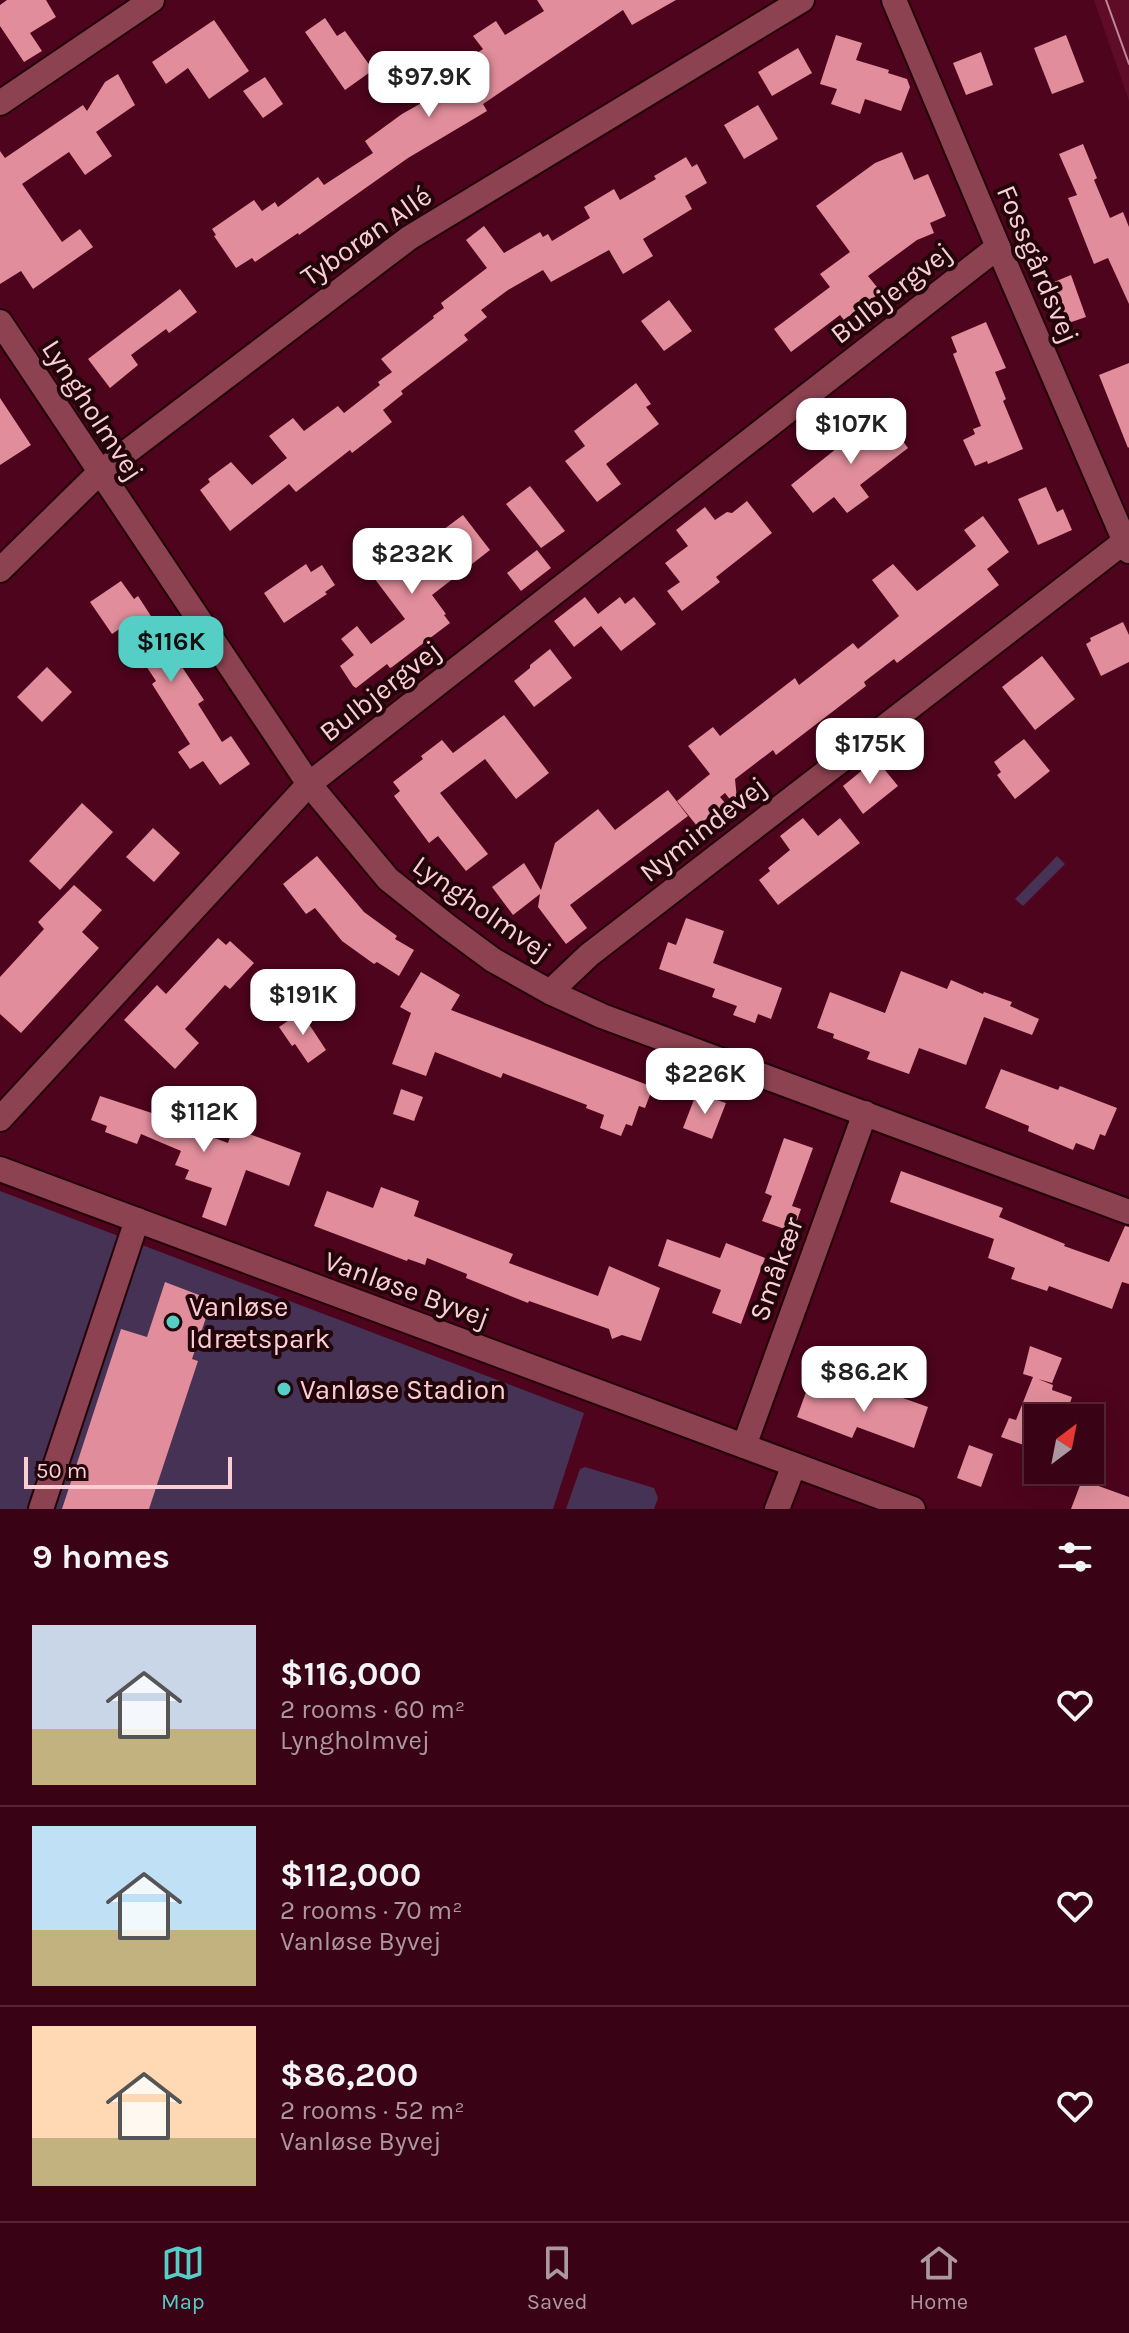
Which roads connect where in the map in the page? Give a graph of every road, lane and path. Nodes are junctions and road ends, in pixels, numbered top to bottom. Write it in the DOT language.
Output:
graph roads {
  1 [pos="152,0"];
  2 [pos="802,0"];
  3 [pos="894,0"];
  4 [pos="0,103"];
  5 [pos="998,247"];
  6 [pos="0,322"];
  7 [pos="99,473"];
  8 [pos="1127,546"];
  9 [pos="0,570"];
  10 [pos="309,784"];
  11 [pos="550,992"];
  12 [pos="865,1113"];
  13 [pos="0,1119"];
  14 [pos="0,1169"];
  15 [pos="1129,1212"];
  16 [pos="137,1220"];
  17 [pos="744,1446"];
  18 [pos="794,1465"];
  19 [pos="41,1509"];
  20 [pos="777,1509"];
  21 [pos="913,1509"];
  1 -- 4 [label="street"];
  2 -- 7 [label="street, Tyborøn Allé"];
  3 -- 5 [label="street, Fossgårdsvej"];
  5 -- 8 [label="street, Fossgårdsvej"];
  5 -- 10 [label="street, Bulbjergvej"];
  6 -- 7 [label="street, Lyngholmvej"];
  7 -- 9 [label="street, Tyborøn Allé"];
  7 -- 10 [label="street, Lyngholmvej"];
  8 -- 11 [label="street, Nymindevej"];
  10 -- 11 [label="street, Lyngholmvej"];
  10 -- 13 [label="street, Bulbjergvej"];
  11 -- 12 [label="street, Lyngholmvej"];
  12 -- 15 [label="street, Lyngholmvej"];
  12 -- 17 [label="street, Småkær"];
  14 -- 16 [label="street, Vanløse Byvej"];
  16 -- 17 [label="street, Vanløse Byvej"];
  16 -- 19 [label="street"];
  17 -- 18 [label="street, Vanløse Byvej"];
  18 -- 20 [label="street"];
  18 -- 21 [label="street, Vanløse Byvej"];
}
